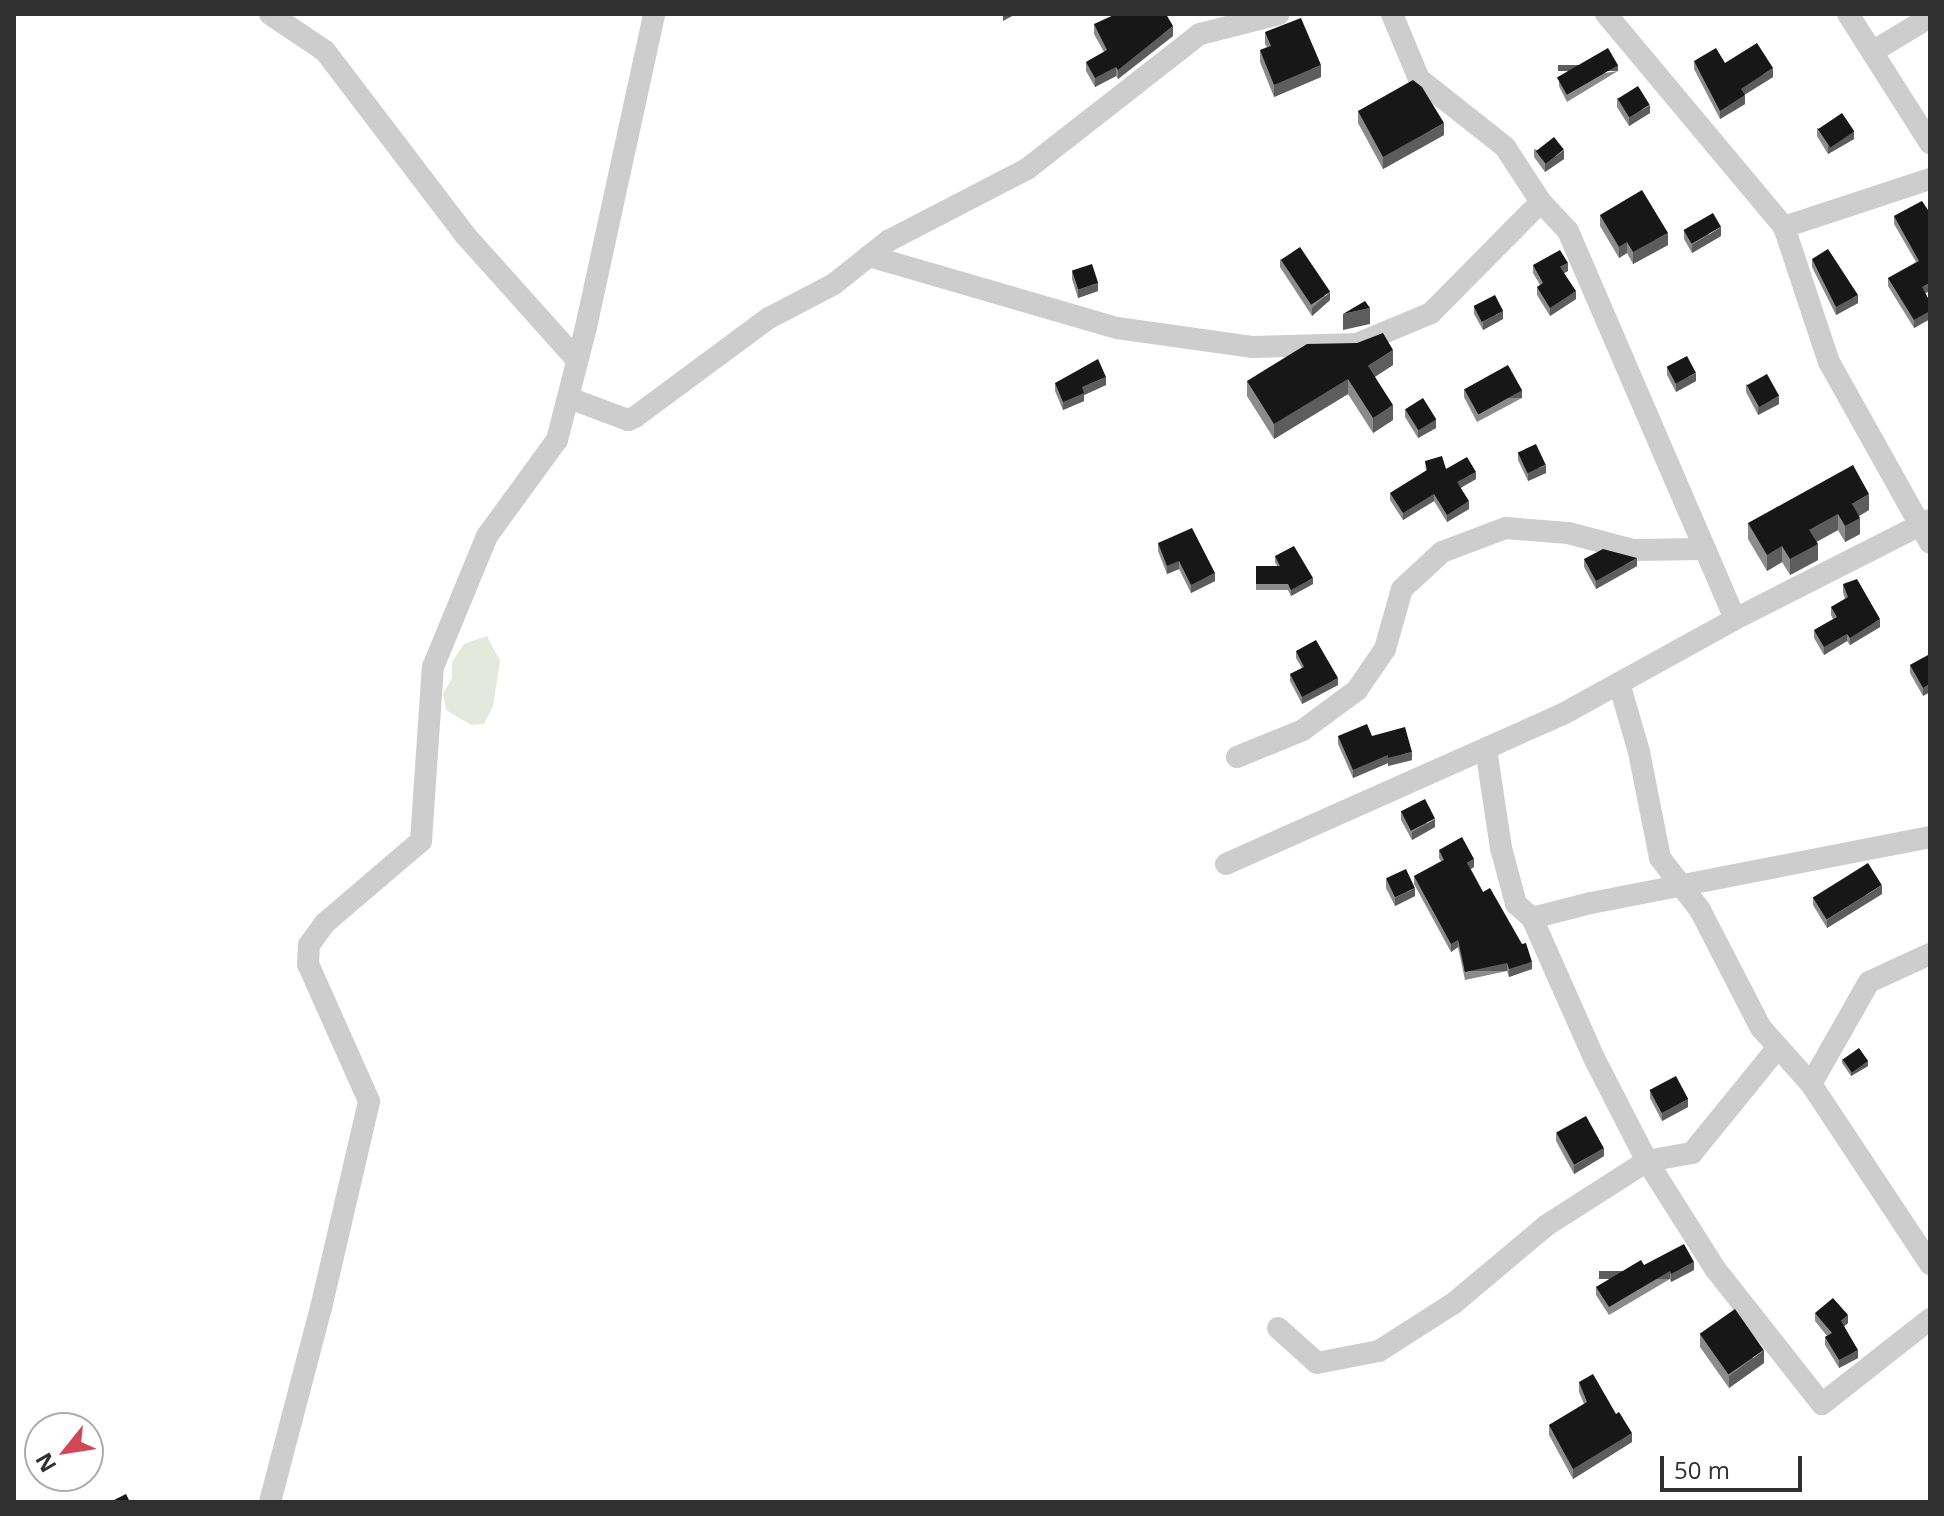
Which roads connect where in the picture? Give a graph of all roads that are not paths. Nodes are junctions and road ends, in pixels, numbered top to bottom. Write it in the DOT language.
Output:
graph roads {
  1 [pos="270,14"];
  2 [pos="654,14"];
  3 [pos="1279,14"];
  4 [pos="1392,14"];
  5 [pos="1606,14"];
  6 [pos="1848,14"];
  7 [pos="1930,17"];
  8 [pos="1872,52"];
  9 [pos="1930,143"];
  10 [pos="1930,179"];
  11 [pos="1541,202"];
  12 [pos="1784,227"];
  13 [pos="869,256"];
  14 [pos="577,360"];
  15 [pos="569,398"];
  16 [pos="1927,530"];
  17 [pos="1705,549"];
  18 [pos="1735,619"];
  19 [pos="1619,683"];
  20 [pos="1486,749"];
  21 [pos="1237,757"];
  22 [pos="1930,837"];
  23 [pos="1226,864"];
  24 [pos="1682,886"];
  25 [pos="1532,918"];
  26 [pos="1930,954"];
  27 [pos="1778,1047"];
  28 [pos="1811,1084"];
  29 [pos="1647,1161"];
  30 [pos="1930,1264"];
  31 [pos="1930,1319"];
  32 [pos="1278,1328"];
  33 [pos="270,1502"];
  1 -- 14 [label="street"];
  2 -- 14 [label="street"];
  3 -- 13 [label="street"];
  4 -- 11 [label="street"];
  5 -- 12 [label="street"];
  6 -- 8 [label="street"];
  7 -- 8 [label="street"];
  8 -- 9 [label="street"];
  10 -- 12 [label="street"];
  11 -- 13 [label="street"];
  11 -- 17 [label="street"];
  12 -- 16 [label="street"];
  13 -- 15 [label="street"];
  14 -- 15 [label="street"];
  15 -- 33 [label="street"];
  16 -- 18 [label="street"];
  17 -- 18 [label="street"];
  17 -- 21 [label="street"];
  18 -- 19 [label="street"];
  19 -- 20 [label="street"];
  19 -- 24 [label="street"];
  20 -- 23 [label="street"];
  20 -- 25 [label="street"];
  22 -- 24 [label="street"];
  24 -- 25 [label="street"];
  24 -- 27 [label="street"];
  25 -- 29 [label="street"];
  26 -- 28 [label="street"];
  27 -- 28 [label="street"];
  27 -- 29 [label="street"];
  28 -- 30 [label="street"];
  29 -- 31 [label="street"];
  29 -- 32 [label="street"];
}
